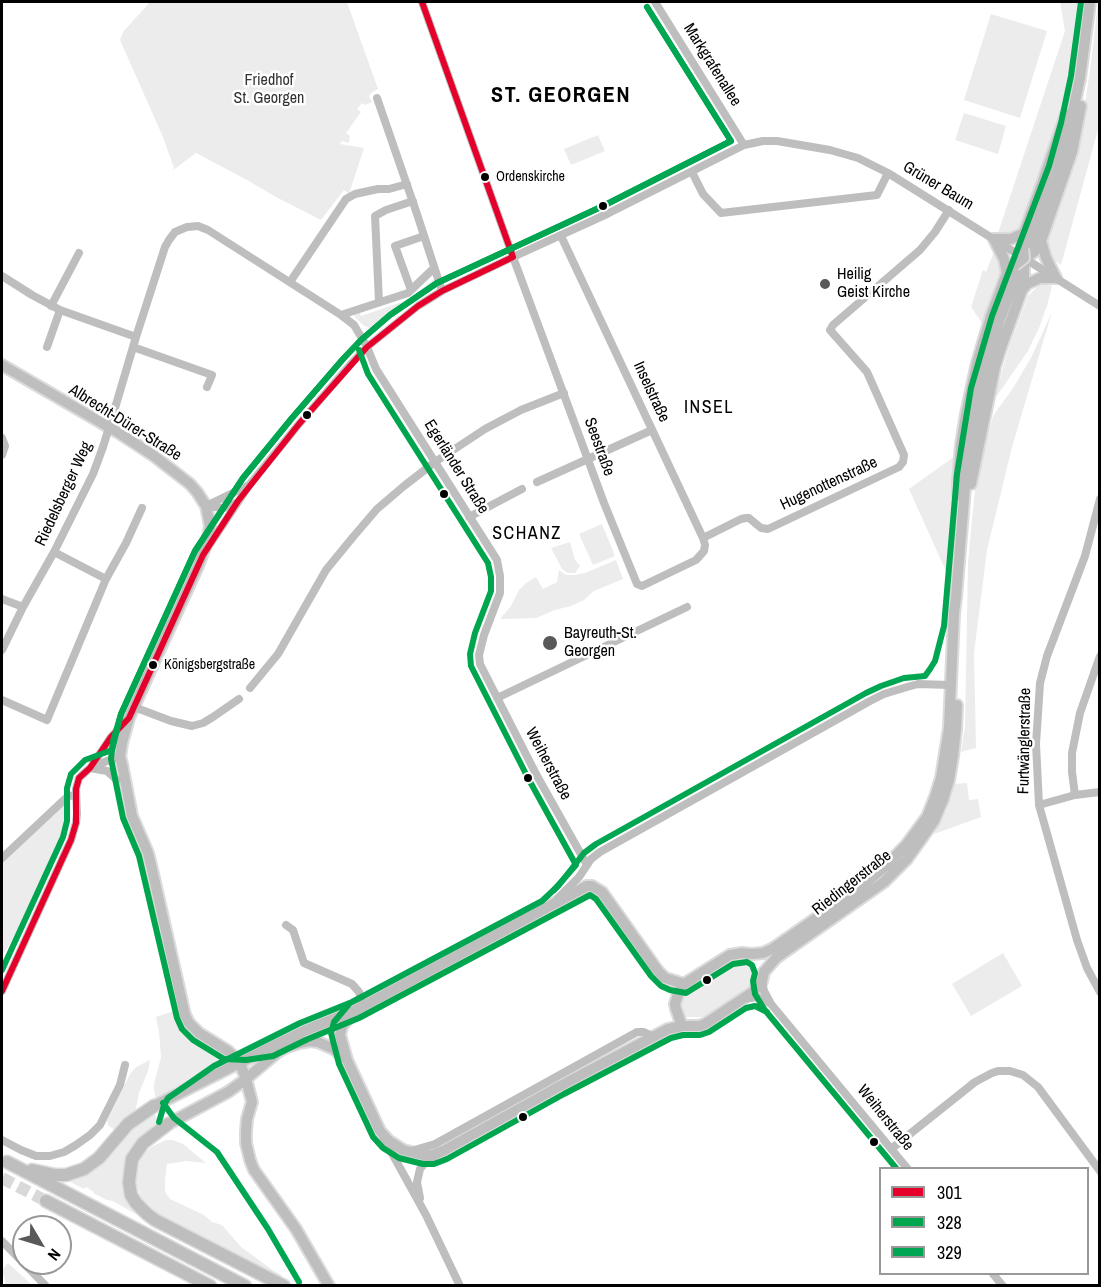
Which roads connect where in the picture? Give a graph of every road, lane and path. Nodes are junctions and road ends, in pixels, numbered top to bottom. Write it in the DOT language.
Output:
graph roads {
  1 [pos="422,2"];
  2 [pos="655,2"];
  3 [pos="1090,2"];
  4 [pos="1080,78"];
  5 [pos="377,98"];
  6 [pos="744,145"];
  7 [pos="692,172"];
  8 [pos="888,173"];
  9 [pos="407,184"];
  10 [pos="413,201"];
  11 [pos="949,210"];
  12 [pos="1024,232"];
  13 [pos="424,236"];
  14 [pos="561,236"];
  15 [pos="994,239"];
  16 [pos="169,240"];
  17 [pos="1041,241"];
  18 [pos="79,253"];
  19 [pos="513,257"];
  20 [pos="1022,260"];
  21 [pos="434,268"];
  22 [pos="2,276"];
  23 [pos="1056,278"];
  24 [pos="290,282"];
  25 [pos="411,290"];
  26 [pos="1022,290"];
  27 [pos="442,291"];
  28 [pos="379,302"];
  29 [pos="51,306"];
  30 [pos="1100,306"];
  31 [pos="60,310"];
  32 [pos="341,315"];
  33 [pos="136,337"];
  34 [pos="47,347"];
  35 [pos="133,347"];
  36 [pos="367,347"];
  37 [pos="2,365"];
  38 [pos="207,387"];
  39 [pos="564,393"];
  40 [pos="109,428"];
  41 [pos="652,430"];
  42 [pos="2,438"];
  43 [pos="2,455"];
  44 [pos="588,460"];
  45 [pos="435,462"];
  46 [pos="537,482"];
  47 [pos="250,484"];
  48 [pos="522,489"];
  49 [pos="1100,499"];
  50 [pos="238,501"];
  51 [pos="206,506"];
  52 [pos="142,508"];
  53 [pos="469,517"];
  54 [pos="962,519"];
  55 [pos="1096,530"];
  56 [pos="702,538"];
  57 [pos="54,552"];
  58 [pos="203,555"];
  59 [pos="106,579"];
  60 [pos="956,597"];
  61 [pos="2,599"];
  62 [pos="22,607"];
  63 [pos="687,607"];
  64 [pos="2,650"];
  65 [pos="1100,656"];
  66 [pos="486,676"];
  67 [pos="950,685"];
  68 [pos="250,688"];
  69 [pos="239,699"];
  70 [pos="497,699"];
  71 [pos="2,700"];
  72 [pos="134,706"];
  73 [pos="129,718"];
  74 [pos="120,757"];
  75 [pos="90,768"];
  76 [pos="117,780"];
  77 [pos="1100,792"];
  78 [pos="76,795"];
  79 [pos="1076,795"];
  80 [pos="1038,805"];
  81 [pos="2,858"];
  82 [pos="587,865"];
  83 [pos="837,904"];
  84 [pos="547,908"];
  85 [pos="827,921"];
  86 [pos="286,924"];
  87 [pos="752,954"];
  88 [pos="776,958"];
  89 [pos="5,973"];
  90 [pos="763,976"];
  91 [pos="684,984"];
  92 [pos="2,991"];
  93 [pos="1100,992"];
  94 [pos="742,999"];
  95 [pos="771,1004"];
  96 [pos="359,1007"];
  97 [pos="687,1026"];
  98 [pos="652,1036"];
  99 [pos="347,1060"];
  100 [pos="240,1063"];
  101 [pos="125,1065"];
  102 [pos="246,1079"];
  103 [pos="154,1107"];
  104 [pos="168,1124"];
  105 [pos="380,1131"];
  106 [pos="2,1140"];
  107 [pos="891,1149"];
  108 [pos="443,1151"];
  109 [pos="408,1152"];
  110 [pos="906,1167"];
  111 [pos="1100,1171"];
  112 [pos="46,1201"];
  113 [pos="426,1215"];
  114 [pos="2,1241"];
  115 [pos="45,1286"];
  116 [pos="210,1286"];
  117 [pos="245,1286"];
  118 [pos="284,1286"];
  119 [pos="329,1286"];
  120 [pos="460,1286"];
  1 -- 19 [label="street"];
  2 -- 6 [label="street, Markgrafenallee"];
  3 -- 4 [label="main road"];
  4 -- 12 [label="main road"];
  4 -- 17 [label="main road"];
  4 -- 20 [label="main road"];
  5 -- 9 [label="street"];
  6 -- 7 [label="street, Grüner Baum"];
  6 -- 8 [label="street, Grüner Baum"];
  7 -- 8 [label="street"];
  7 -- 14 [label="street, Grüner Baum"];
  8 -- 11 [label="street, Grüner Baum"];
  9 -- 10 [label="street"];
  9 -- 24 [label="street"];
  10 -- 13 [label="street"];
  10 -- 28 [label="street"];
  11 -- 15 [label="street, Grüner Baum"];
  11 -- 56 [label="street, Hugenottenstraße"];
  12 -- 15 [label="main road"];
  12 -- 20 [label="main road"];
  13 -- 21 [label="street"];
  13 -- 25 [label="street"];
  14 -- 19 [label="street, Grüner Baum"];
  14 -- 41 [label="street, Inselstraße"];
  15 -- 20 [label="street, Grüner Baum"];
  15 -- 20 [label="main road"];
  16 -- 24 [label="street, Egerländer Straße"];
  16 -- 33 [label="street, Riedelsberger Weg"];
  17 -- 20 [label="main road"];
  17 -- 23 [label="main road"];
  18 -- 29 [label="street"];
  19 -- 27 [label="street, Grüner Baum"];
  19 -- 39 [label="street, Seestraße"];
  20 -- 23 [label="street, Grüner Baum"];
  20 -- 26 [label="main road"];
  20 -- 54 [label="main road, Riedingerstraße"];
  20 -- 54 [label="main road"];
  21 -- 25 [label="street"];
  21 -- 27 [label="street"];
  22 -- 29 [label="street"];
  23 -- 26 [label="main road"];
  23 -- 30 [label="street, Grüner Baum"];
  24 -- 32 [label="street, Egerländer Straße"];
  25 -- 28 [label="street"];
  26 -- 54 [label="main road"];
  27 -- 36 [label="street, Grüner Baum"];
  28 -- 32 [label="street"];
  29 -- 31 [label="street"];
  31 -- 33 [label="street"];
  31 -- 34 [label="street"];
  32 -- 36 [label="street, Egerländer Straße"];
  33 -- 35 [label="street, Riedelsberger Weg"];
  35 -- 38 [label="street"];
  35 -- 40 [label="street, Riedelsberger Weg, bridge"];
  36 -- 45 [label="street, Egerländer Straße"];
  36 -- 47 [label="street, Grüner Baum"];
  37 -- 40 [label="main road, Albrecht-Dürer-Straße"];
  39 -- 44 [label="street, Seestraße"];
  39 -- 45 [label="street"];
  40 -- 51 [label="main road, Albrecht-Dürer-Straße"];
  40 -- 57 [label="street, Riedelsberger Weg, bridge"];
  41 -- 44 [label="street"];
  41 -- 56 [label="street, Inselstraße"];
  42 -- 43 [label="street"];
  44 -- 46 [label="street"];
  44 -- 56 [label="street, Seestraße"];
  45 -- 53 [label="street, Egerländer Straße"];
  45 -- 68 [label="street"];
  47 -- 50 [label="street, Grüner Baum"];
  47 -- 51 [label="street"];
  48 -- 53 [label="street"];
  49 -- 55 [label="street, Furtwänglerstraße"];
  50 -- 51 [label="street"];
  50 -- 58 [label="street, Grüner Baum"];
  51 -- 58 [label="main road, Albrecht-Dürer-Straße"];
  52 -- 59 [label="street"];
  53 -- 66 [label="street, Egerländer Straße"];
  54 -- 60 [label="main road, Riedingerstraße"];
  55 -- 80 [label="street, Furtwänglerstraße"];
  57 -- 59 [label="street"];
  57 -- 62 [label="street, Riedelsberger Weg"];
  58 -- 72 [label="main road"];
  59 -- 71 [label="street"];
  60 -- 67 [label="main road, Riedingerstraße"];
  60 -- 85 [label="main road, Riedingerstraße"];
  61 -- 62 [label="street"];
  62 -- 64 [label="street, Riedelsberger Weg"];
  63 -- 70 [label="street"];
  65 -- 79 [label="street"];
  66 -- 70 [label="street, Weiherstraße"];
  67 -- 82 [label="street"];
  67 -- 83 [label="main road, Riedingerstraße"];
  69 -- 72 [label="street"];
  70 -- 82 [label="street, Weiherstraße"];
  72 -- 73 [label="main road"];
  73 -- 74 [label="main road"];
  73 -- 75 [label="street"];
  74 -- 75 [label="street"];
  74 -- 100 [label="main road"];
  75 -- 76 [label="street"];
  75 -- 78 [label="street"];
  77 -- 79 [label="street"];
  78 -- 81 [label="street"];
  78 -- 89 [label="street"];
  79 -- 80 [label="street"];
  80 -- 93 [label="street, Furtwänglerstraße"];
  82 -- 84 [label="street"];
  83 -- 85 [label="main road"];
  83 -- 87 [label="main road, Riedingerstraße"];
  84 -- 91 [label="main road"];
  84 -- 96 [label="main road"];
  85 -- 88 [label="main road, Riedingerstraße"];
  86 -- 96 [label="street"];
  87 -- 90 [label="main road"];
  87 -- 91 [label="main road, Riedingerstraße"];
  88 -- 90 [label="main road, Riedingerstraße"];
  88 -- 95 [label="street"];
  89 -- 92 [label="street"];
  90 -- 94 [label="main road, Riedingerstraße"];
  90 -- 95 [label="street, Weiherstraße"];
  91 -- 97 [label="main road"];
  94 -- 95 [label="street"];
  94 -- 97 [label="main road, Riedingerstraße"];
  95 -- 107 [label="street, Weiherstraße"];
  96 -- 99 [label="main road"];
  96 -- 100 [label="main road"];
  97 -- 98 [label="main road, Riedingerstraße"];
  98 -- 108 [label="main road, Riedingerstraße"];
  98 -- 109 [label="street, Riedingerstraße"];
  99 -- 102 [label="main road"];
  99 -- 105 [label="main road"];
  100 -- 102 [label="main road"];
  100 -- 103 [label="main road"];
  101 -- 106 [label="street"];
  102 -- 104 [label="main road"];
  102 -- 119 [label="main road"];
  103 -- 117 [label="highway"];
  104 -- 118 [label="highway"];
  105 -- 109 [label="main road"];
  105 -- 113 [label="street"];
  107 -- 110 [label="street, Weiherstraße"];
  107 -- 111 [label="street"];
  108 -- 109 [label="main road, Riedingerstraße"];
  108 -- 113 [label="street"];
  112 -- 116 [label="highway"];
  113 -- 120 [label="street"];
  114 -- 115 [label="street"];
}
